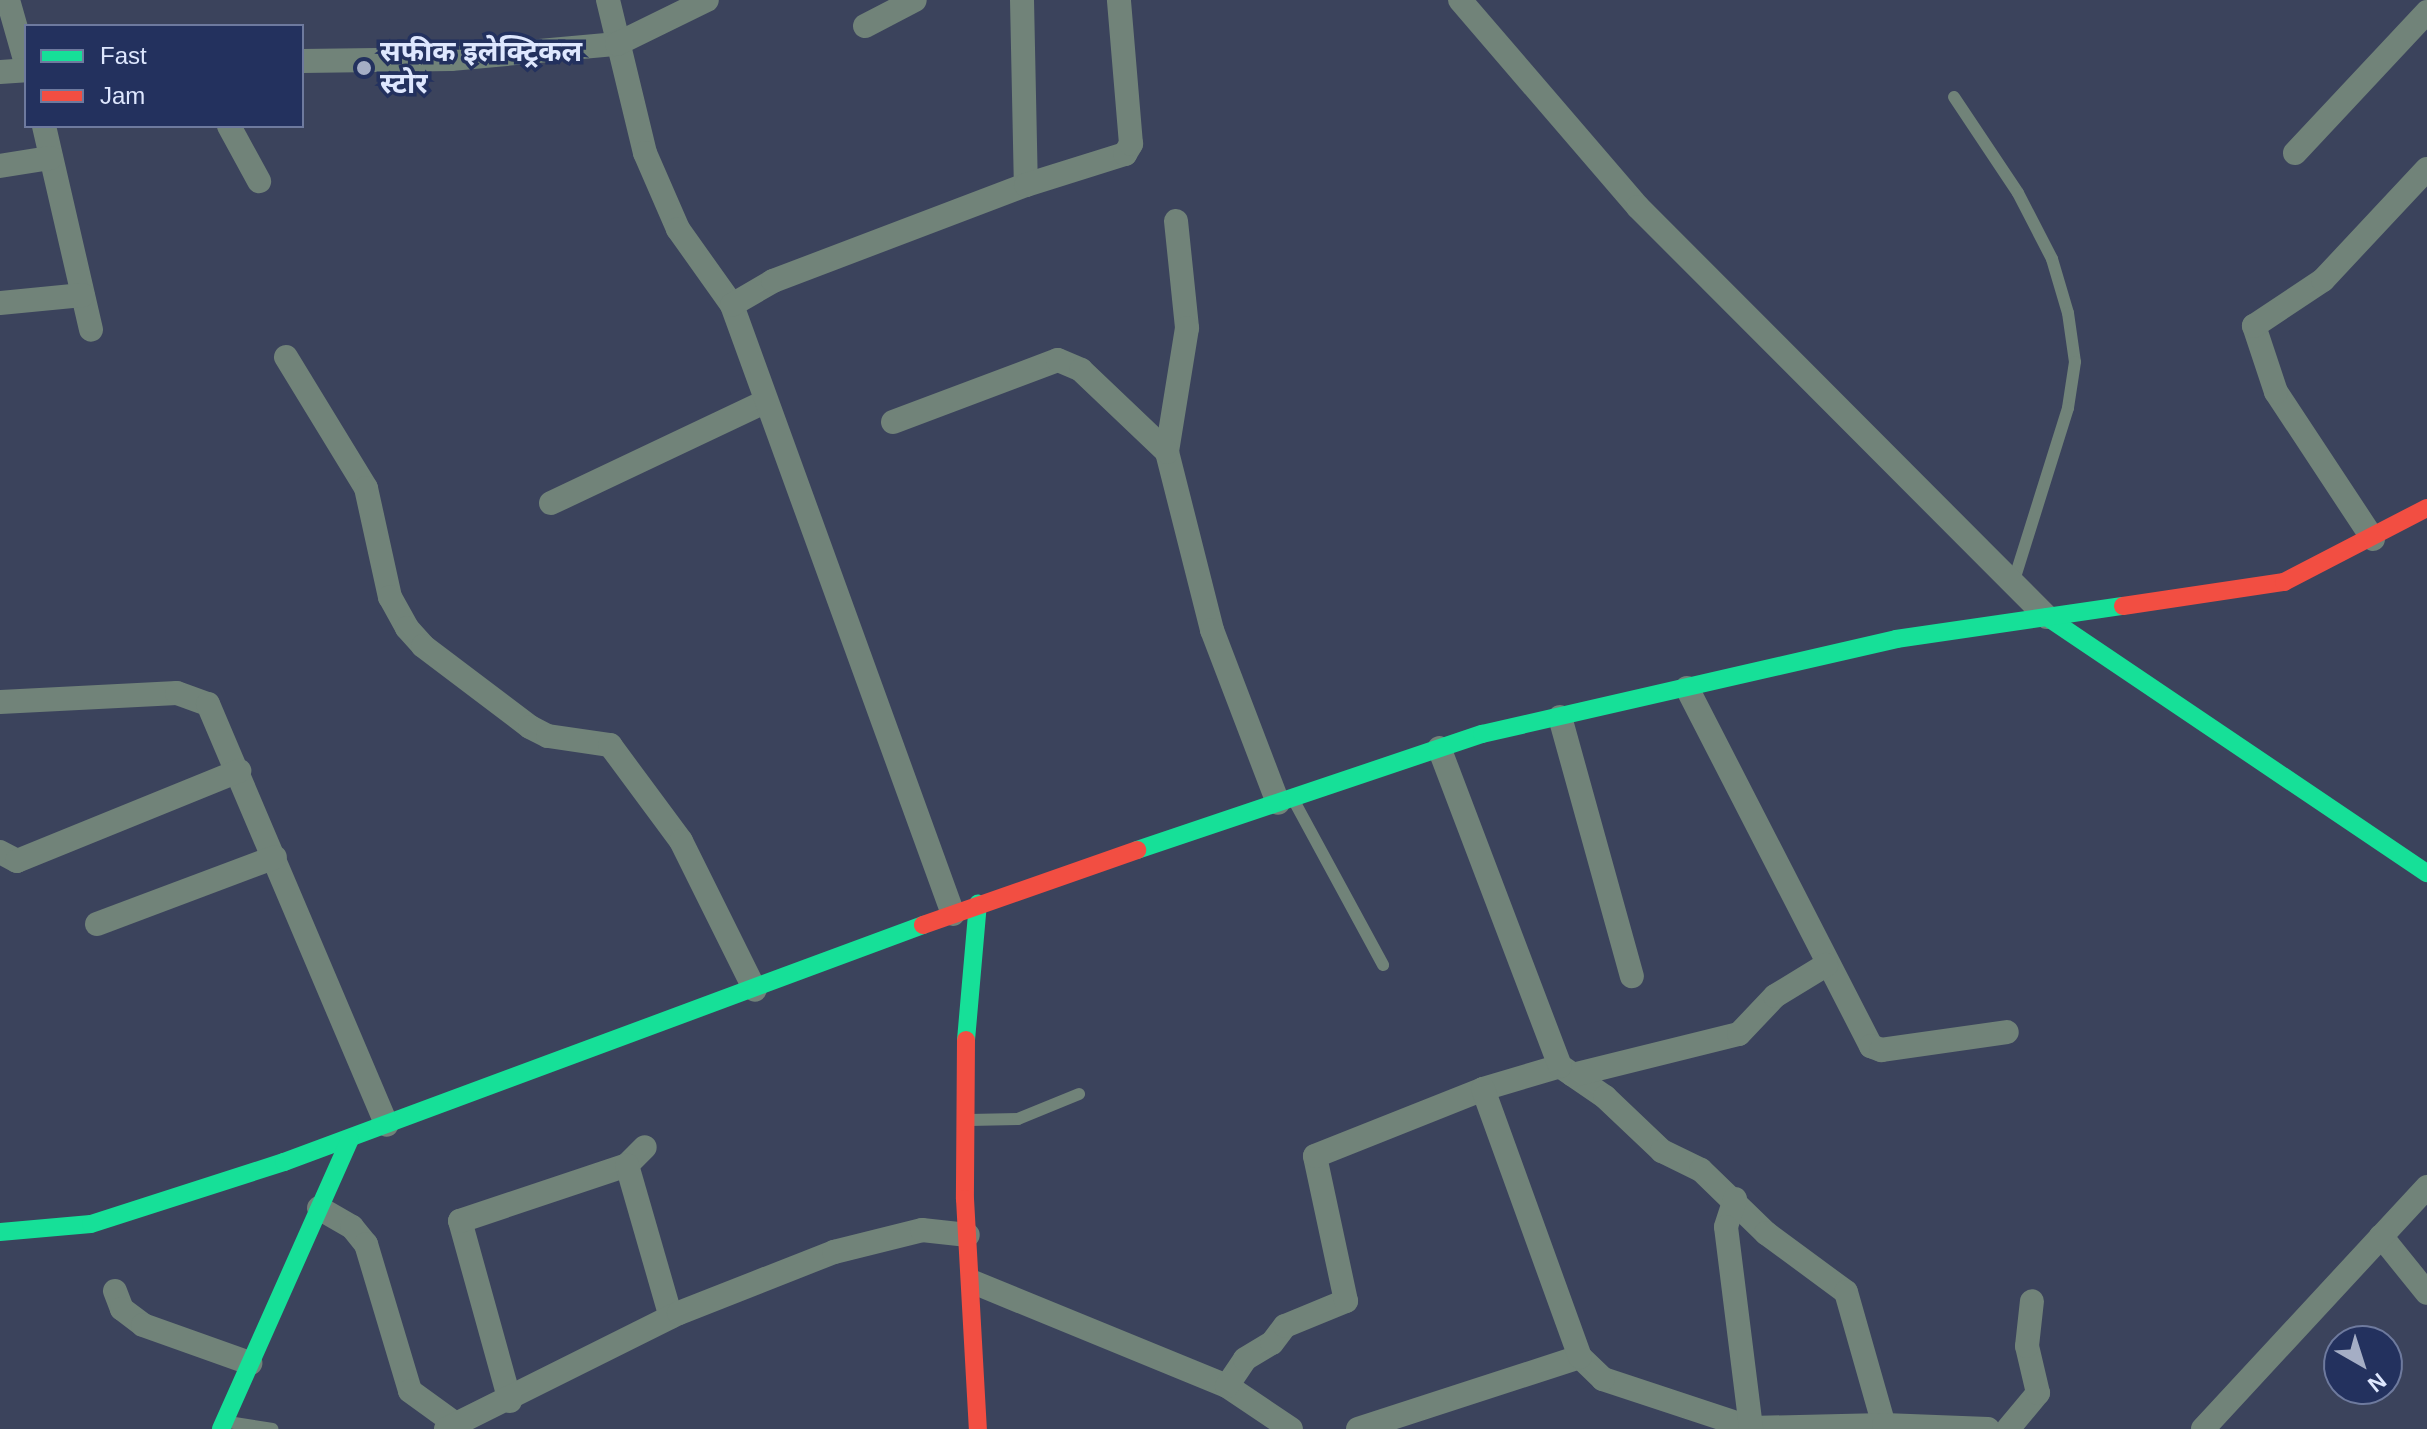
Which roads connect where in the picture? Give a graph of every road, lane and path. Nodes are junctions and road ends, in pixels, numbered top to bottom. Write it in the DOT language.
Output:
graph roads {
  1 [pos="8,0"];
  2 [pos="608,0"];
  3 [pos="707,0"];
  4 [pos="915,0"];
  5 [pos="1022,0"];
  6 [pos="1119,0"];
  7 [pos="1460,0"];
  8 [pos="2427,12"];
  9 [pos="865,26"];
  10 [pos="617,44"];
  11 [pos="24,56"];
  12 [pos="304,61"];
  13 [pos="24,70"];
  14 [pos="0,72"];
  15 [pos="1954,97"];
  16 [pos="44,128"];
  17 [pos="230,128"];
  18 [pos="2295,153"];
  19 [pos="50,158"];
  20 [pos="0,166"];
  21 [pos="2427,169"];
  22 [pos="259,181"];
  23 [pos="1026,185"];
  24 [pos="1176,221"];
  25 [pos="83,295"];
  26 [pos="0,303"];
  27 [pos="732,305"];
  28 [pos="91,330"];
  29 [pos="286,357"];
  30 [pos="765,402"];
  31 [pos="893,422"];
  32 [pos="1167,452"];
  33 [pos="551,503"];
  34 [pos="2427,508"];
  35 [pos="2373,539"];
  36 [pos="2013,583"];
  37 [pos="2047,617"];
  38 [pos="1687,688"];
  39 [pos="0,702"];
  40 [pos="1560,717"];
  41 [pos="1439,748"];
  42 [pos="239,771"];
  43 [pos="1286,801"];
  44 [pos="0,852"];
  45 [pos="275,857"];
  46 [pos="2427,873"];
  47 [pos="978,904"];
  48 [pos="953,914"];
  49 [pos="97,924"];
  50 [pos="1383,965"];
  51 [pos="1826,965"];
  52 [pos="1632,976"];
  53 [pos="755,990"];
  54 [pos="2007,1032"];
  55 [pos="1567,1070"];
  56 [pos="1483,1089"];
  57 [pos="1079,1094"];
  58 [pos="965,1120"];
  59 [pos="387,1125"];
  60 [pos="350,1139"];
  61 [pos="645,1147"];
  62 [pos="627,1165"];
  63 [pos="2427,1187"];
  64 [pos="1735,1199"];
  65 [pos="319,1208"];
  66 [pos="1,1231"];
  67 [pos="968,1235"];
  68 [pos="2381,1236"];
  69 [pos="973,1282"];
  70 [pos="115,1291"];
  71 [pos="2427,1293"];
  72 [pos="2032,1301"];
  73 [pos="671,1317"];
  74 [pos="1580,1357"];
  75 [pos="250,1363"];
  76 [pos="1227,1386"];
  77 [pos="510,1401"];
  78 [pos="223,1425"];
  79 [pos="1884,1425"];
  80 [pos="451,1427"];
  81 [pos="1758,1428"];
  82 [pos="272,1429"];
  83 [pos="978,1429"];
  84 [pos="1291,1429"];
  85 [pos="1358,1429"];
  86 [pos="1988,1429"];
  87 [pos="2008,1429"];
  88 [pos="2203,1429"];
  1 -- 11 [label="street"];
  2 -- 10 [label="street"];
  3 -- 10 [label="street"];
  4 -- 9 [label="street"];
  5 -- 23 [label="street"];
  6 -- 23 [label="street"];
  7 -- 36 [label="street"];
  8 -- 18 [label="street"];
  10 -- 12 [label="street"];
  10 -- 27 [label="street"];
  13 -- 14 [label="street"];
  15 -- 36 [label="lane"];
  16 -- 19 [label="street"];
  17 -- 22 [label="street"];
  19 -- 20 [label="street"];
  19 -- 25 [label="street"];
  21 -- 35 [label="street"];
  23 -- 27 [label="street"];
  24 -- 32 [label="street"];
  25 -- 26 [label="street"];
  25 -- 28 [label="street"];
  27 -- 30 [label="street"];
  29 -- 53 [label="street"];
  30 -- 33 [label="street"];
  30 -- 48 [label="street"];
  31 -- 32 [label="street"];
  32 -- 43 [label="street"];
  34 -- 35 [label="main road"];
  35 -- 37 [label="main road"];
  36 -- 37 [label="street"];
  37 -- 38 [label="main road"];
  37 -- 46 [label="main road"];
  38 -- 40 [label="main road"];
  38 -- 51 [label="street"];
  39 -- 42 [label="street"];
  40 -- 41 [label="main road"];
  40 -- 52 [label="street"];
  41 -- 43 [label="main road"];
  41 -- 55 [label="street"];
  42 -- 44 [label="street"];
  42 -- 45 [label="street"];
  43 -- 47 [label="main road"];
  43 -- 50 [label="lane"];
  45 -- 49 [label="street"];
  45 -- 59 [label="street"];
  47 -- 48 [label="main road"];
  47 -- 58 [label="main road"];
  48 -- 53 [label="main road"];
  51 -- 54 [label="street"];
  51 -- 55 [label="street"];
  53 -- 59 [label="main road"];
  55 -- 56 [label="street"];
  55 -- 64 [label="street"];
  56 -- 74 [label="street"];
  56 -- 76 [label="street"];
  57 -- 58 [label="lane"];
  58 -- 67 [label="main road"];
  59 -- 60 [label="main road"];
  60 -- 65 [label="main road"];
  60 -- 66 [label="main road"];
  61 -- 62 [label="street"];
  62 -- 73 [label="street"];
  62 -- 77 [label="street"];
  63 -- 68 [label="street"];
  64 -- 79 [label="street"];
  64 -- 81 [label="street"];
  65 -- 75 [label="main road"];
  65 -- 80 [label="street"];
  67 -- 69 [label="main road"];
  67 -- 73 [label="street"];
  68 -- 71 [label="street"];
  68 -- 88 [label="street"];
  69 -- 76 [label="street"];
  69 -- 83 [label="main road"];
  70 -- 75 [label="street"];
  72 -- 87 [label="street"];
  73 -- 77 [label="street"];
  74 -- 81 [label="street"];
  74 -- 85 [label="street"];
  75 -- 78 [label="main road"];
  76 -- 84 [label="street"];
  77 -- 80 [label="street"];
  78 -- 82 [label="lane"];
  79 -- 81 [label="street"];
  79 -- 86 [label="street"];
}
